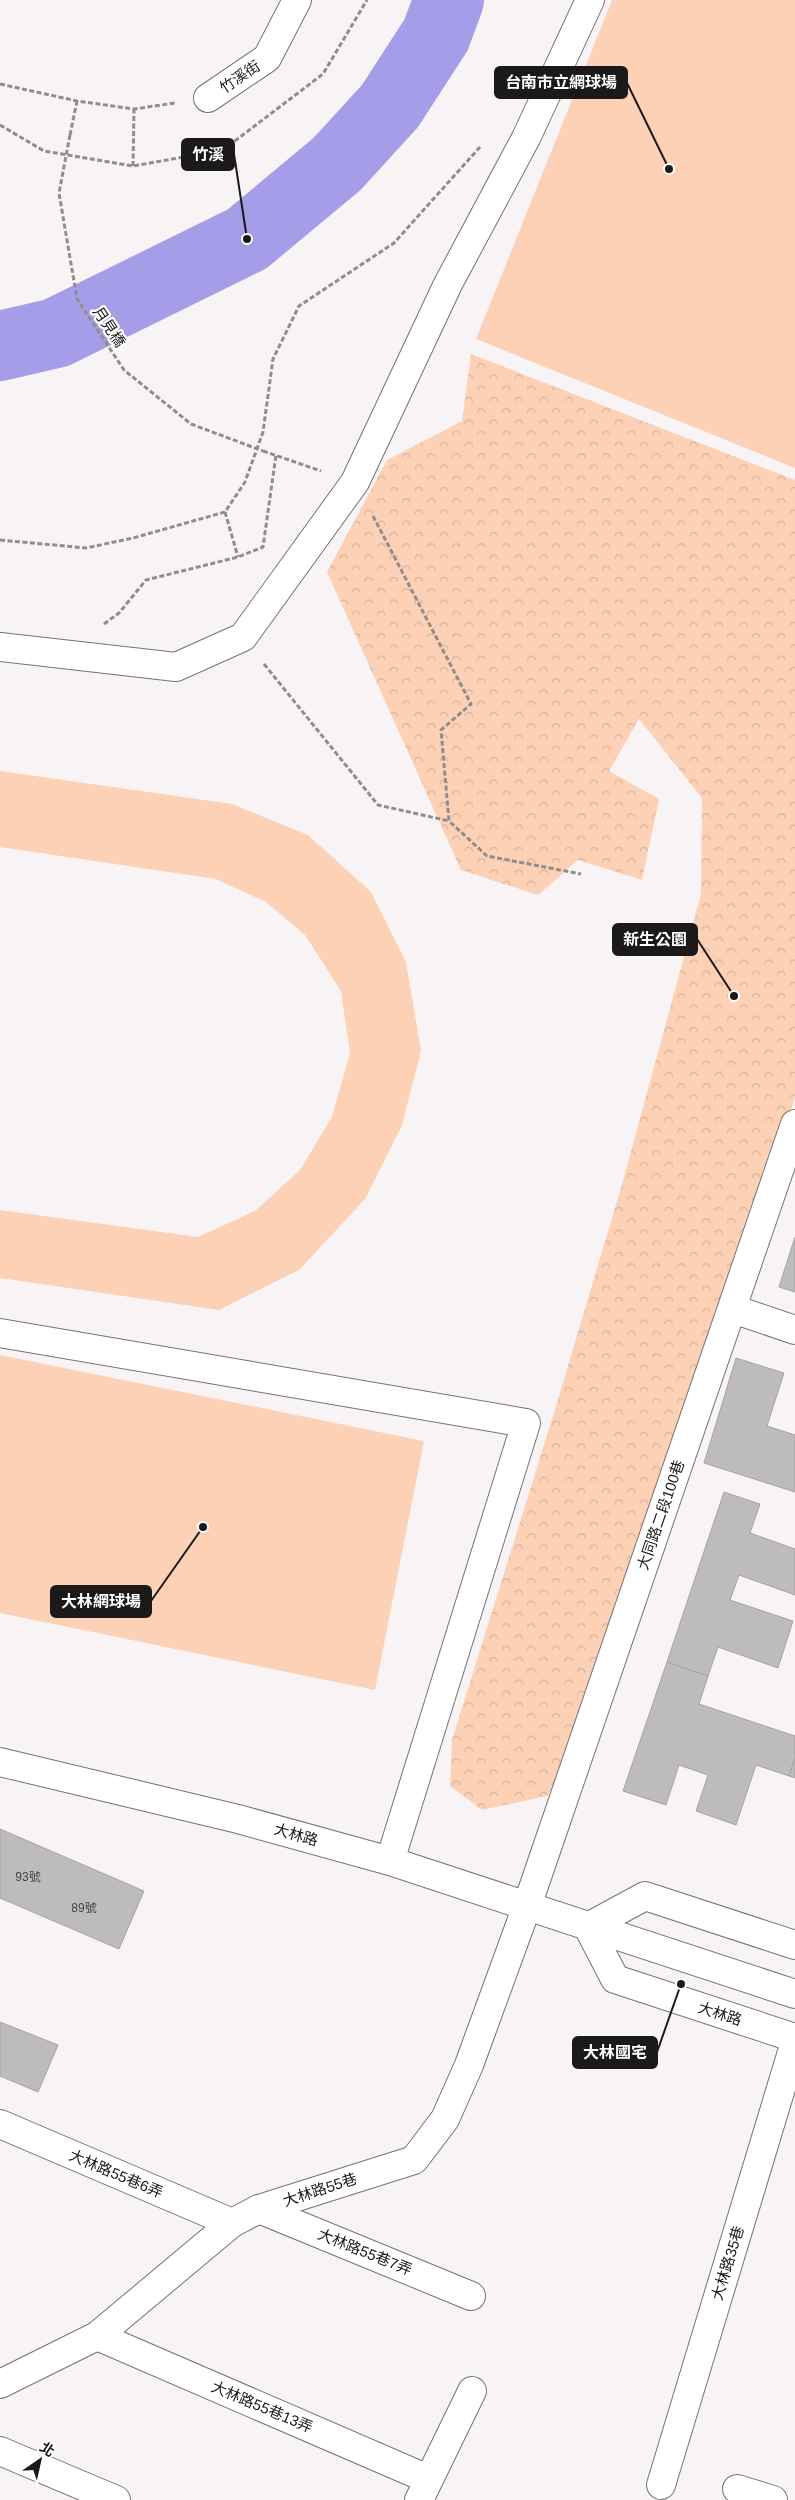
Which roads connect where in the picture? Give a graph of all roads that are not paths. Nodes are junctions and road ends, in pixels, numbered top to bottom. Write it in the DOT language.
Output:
graph roads {
  1 [pos="297,0"];
  2 [pos="590,0"];
  3 [pos="208,98"];
  4 [pos="0,647"];
  5 [pos="795,1124"];
  6 [pos="733,1309"];
  7 [pos="795,1330"];
  8 [pos="0,1334"];
  9 [pos="0,1762"];
  10 [pos="390,1861"];
  11 [pos="527,1906"];
  12 [pos="588,1927"];
  13 [pos="795,1945"];
  14 [pos="795,1994"];
  15 [pos="795,2040"];
  16 [pos="0,2124"];
  17 [pos="259,2209"];
  18 [pos="232,2223"];
  19 [pos="471,2296"];
  20 [pos="97,2336"];
  21 [pos="0,2384"];
  22 [pos="472,2391"];
  23 [pos="0,2451"];
  24 [pos="661,2485"];
  25 [pos="424,2489"];
  26 [pos="737,2489"];
  27 [pos="116,2500"];
  28 [pos="774,2500"];
  1 -- 3 [label="street, 竹溪街"];
  2 -- 4 [label="street"];
  5 -- 6 [label="street, 大同路二段100巷"];
  6 -- 7 [label="street"];
  6 -- 11 [label="street, 大同路二段100巷"];
  8 -- 10 [label="street"];
  9 -- 10 [label="street, 大林路"];
  10 -- 11 [label="street, 大林路"];
  11 -- 12 [label="street, 大林路"];
  11 -- 17 [label="street, 大林路55巷"];
  12 -- 13 [label="street"];
  12 -- 14 [label="street, 大林路"];
  12 -- 15 [label="street, 大林路"];
  15 -- 24 [label="street, 大林路35巷"];
  16 -- 18 [label="street, 大林路55巷6弄"];
  17 -- 18 [label="street, 大林路55巷"];
  17 -- 19 [label="street, 大林路55巷7弄"];
  18 -- 20 [label="street, 大林路55巷"];
  20 -- 21 [label="street, 大林路55巷"];
  20 -- 25 [label="street, 大林路55巷13弄"];
  22 -- 25 [label="street"];
  23 -- 27 [label="street"];
  26 -- 28 [label="street"];
}
